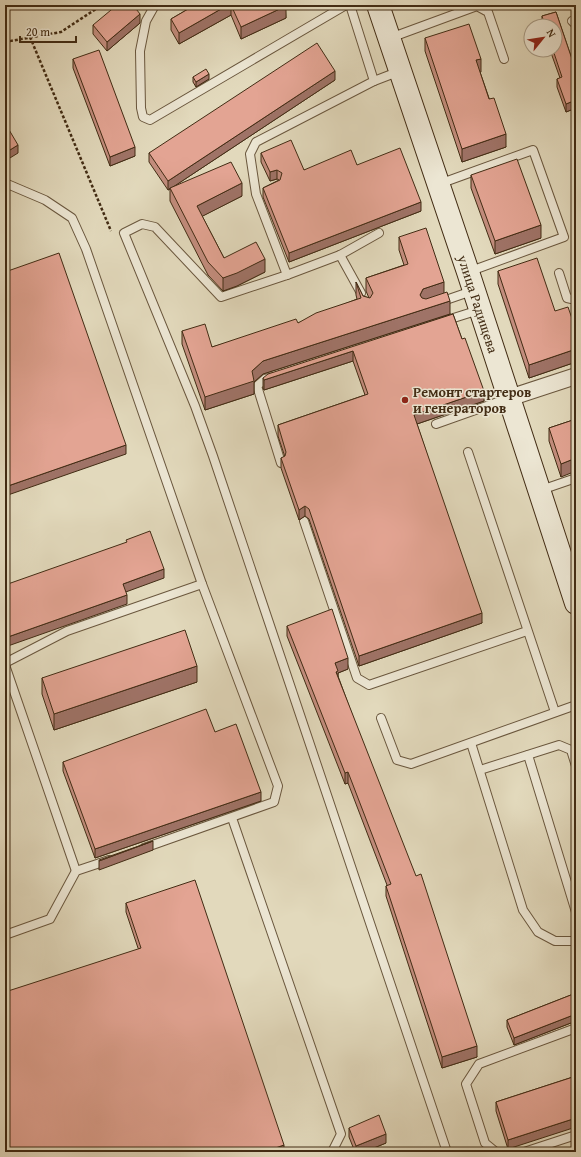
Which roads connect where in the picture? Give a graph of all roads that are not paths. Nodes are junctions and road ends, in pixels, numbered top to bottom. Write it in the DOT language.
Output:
graph roads {
  1 [pos="155,5"];
  2 [pos="346,5"];
  3 [pos="350,5"];
  4 [pos="378,5"];
  5 [pos="389,38"];
  6 [pos="504,59"];
  7 [pos="400,71"];
  8 [pos="374,81"];
  9 [pos="5,183"];
  10 [pos="438,184"];
  11 [pos="379,232"];
  12 [pos="340,255"];
  13 [pos="559,273"];
  14 [pos="286,275"];
  15 [pos="474,291"];
  16 [pos="364,299"];
  17 [pos="576,300"];
  18 [pos="432,304"];
  19 [pos="438,324"];
  20 [pos="280,374"];
  21 [pos="576,376"];
  22 [pos="509,398"];
  23 [pos="436,424"];
  24 [pos="468,452"];
  25 [pos="281,462"];
  26 [pos="576,478"];
  27 [pos="539,490"];
  28 [pos="304,521"];
  29 [pos="202,584"];
  30 [pos="575,596"];
  31 [pos="527,631"];
  32 [pos="5,664"];
  33 [pos="576,705"];
  34 [pos="555,712"];
  35 [pos="381,718"];
  36 [pos="471,743"];
  37 [pos="528,755"];
  38 [pos="576,766"];
  39 [pos="480,770"];
  40 [pos="232,818"];
  41 [pos="135,851"];
  42 [pos="120,856"];
  43 [pos="76,871"];
  44 [pos="576,912"];
  45 [pos="5,935"];
  46 [pos="576,941"];
  47 [pos="576,1028"];
  48 [pos="576,1135"];
  49 [pos="332,1152"];
  50 [pos="447,1152"];
  51 [pos="496,1152"];
  52 [pos="524,1152"];
  1 -- 2 [label="lane"];
  3 -- 8 [label="lane"];
  4 -- 5 [label="street, улица Радищева"];
  5 -- 6 [label="lane"];
  5 -- 7 [label="street, улица Радищева"];
  7 -- 8 [label="lane"];
  7 -- 10 [label="street, улица Радищева"];
  8 -- 14 [label="lane"];
  9 -- 29 [label="lane"];
  10 -- 15 [label="street, улица Радищева"];
  10 -- 15 [label="lane"];
  11 -- 12 [label="lane"];
  12 -- 14 [label="lane"];
  12 -- 16 [label="lane"];
  13 -- 17 [label="lane"];
  14 -- 50 [label="lane"];
  15 -- 18 [label="lane"];
  15 -- 19 [label="lane"];
  15 -- 22 [label="street, улица Радищева"];
  20 -- 25 [label="lane"];
  21 -- 22 [label="street"];
  22 -- 23 [label="lane"];
  22 -- 27 [label="street, улица Радищева"];
  24 -- 31 [label="lane"];
  26 -- 27 [label="lane"];
  27 -- 30 [label="street, улица Радищева"];
  28 -- 31 [label="lane"];
  29 -- 32 [label="lane"];
  29 -- 40 [label="lane"];
  31 -- 34 [label="lane"];
  32 -- 43 [label="lane"];
  33 -- 34 [label="lane"];
  34 -- 36 [label="lane"];
  35 -- 36 [label="lane"];
  36 -- 39 [label="lane"];
  37 -- 38 [label="lane"];
  37 -- 39 [label="lane"];
  37 -- 44 [label="lane"];
  39 -- 46 [label="lane"];
  40 -- 41 [label="lane"];
  40 -- 49 [label="lane"];
  42 -- 43 [label="lane"];
  43 -- 45 [label="lane"];
  47 -- 51 [label="lane"];
  48 -- 52 [label="lane"];
}
